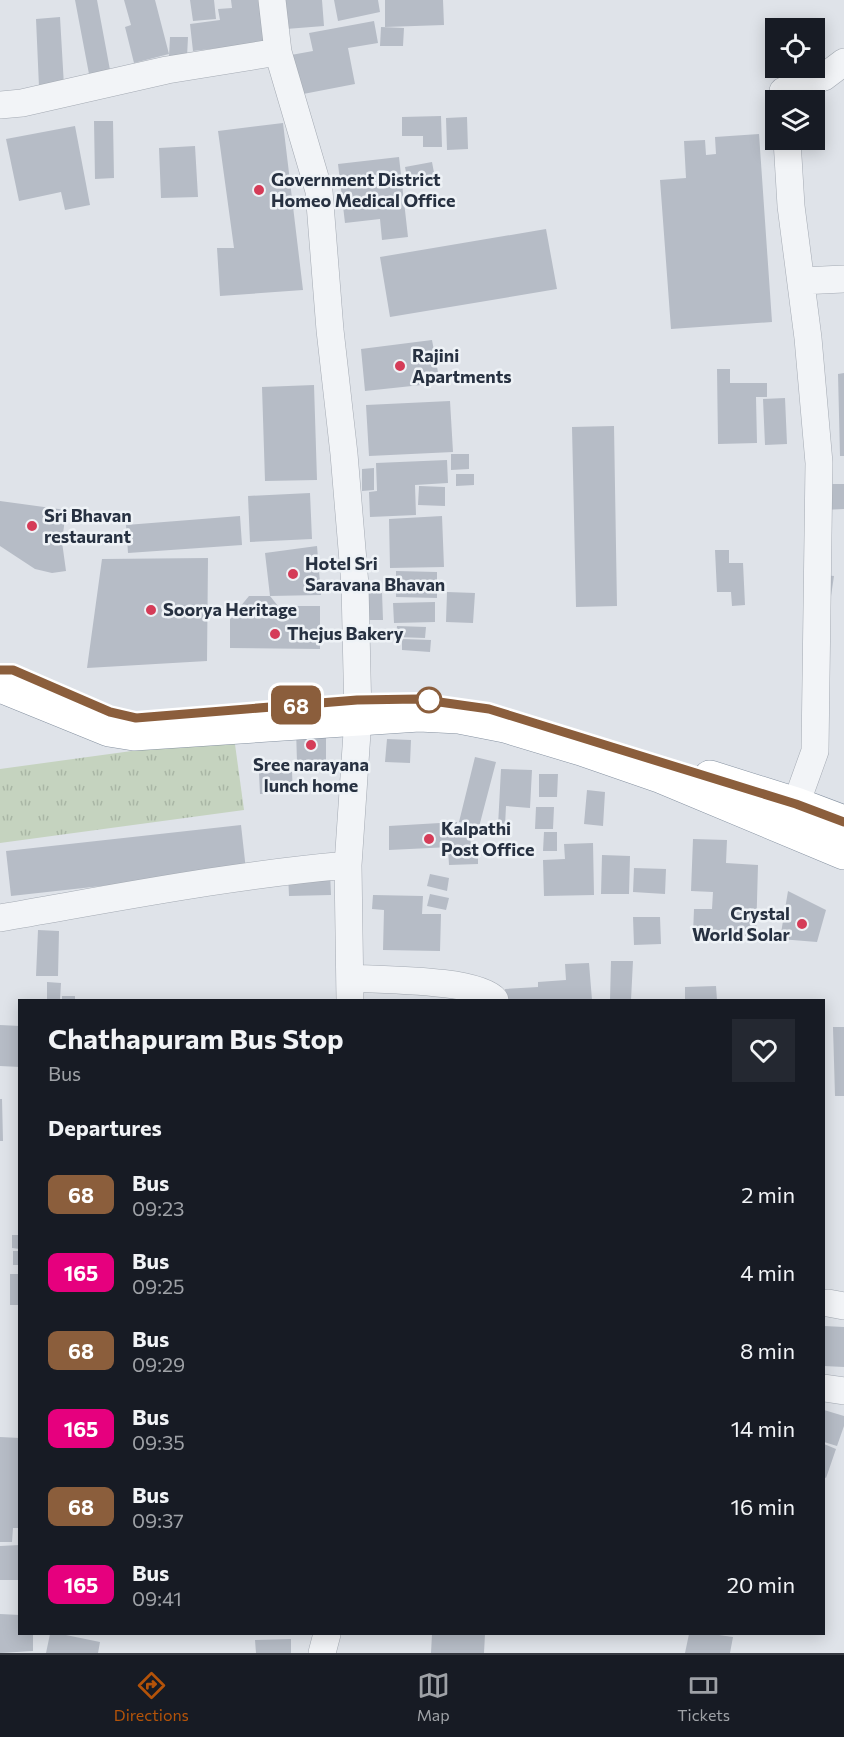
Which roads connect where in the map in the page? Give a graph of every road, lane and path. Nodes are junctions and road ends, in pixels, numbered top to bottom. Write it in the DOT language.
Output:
graph roads {
  1 [pos="272,0"];
  2 [pos="278,52"];
  3 [pos="844,62"];
  4 [pos="786,90"];
  5 [pos="0,105"];
  6 [pos="788,150"];
  7 [pos="844,279"];
  8 [pos="801,281"];
  9 [pos="0,670"];
  10 [pos="0,680"];
  11 [pos="357,709"];
  12 [pos="796,804"];
  13 [pos="844,822"];
  14 [pos="844,853"];
  15 [pos="348,866"];
  16 [pos="0,918"];
  17 [pos="350,989"];
  18 [pos="493,999"];
  19 [pos="825,1388"];
  20 [pos="844,1391"];
  21 [pos="327,1635"];
  22 [pos="322,1653"];
  1 -- 2 [label="street"];
  2 -- 5 [label="street"];
  2 -- 11 [label="street"];
  3 -- 4 [label="street"];
  6 -- 8 [label="street"];
  7 -- 8 [label="street"];
  8 -- 12 [label="street"];
  9 -- 11 [label="highway"];
  10 -- 11 [label="highway"];
  11 -- 12 [label="highway"];
  11 -- 14 [label="highway"];
  11 -- 15 [label="street"];
  12 -- 13 [label="highway"];
  15 -- 16 [label="street"];
  15 -- 17 [label="street"];
  17 -- 18 [label="street"];
  19 -- 20 [label="street"];
  21 -- 22 [label="street"];
}
